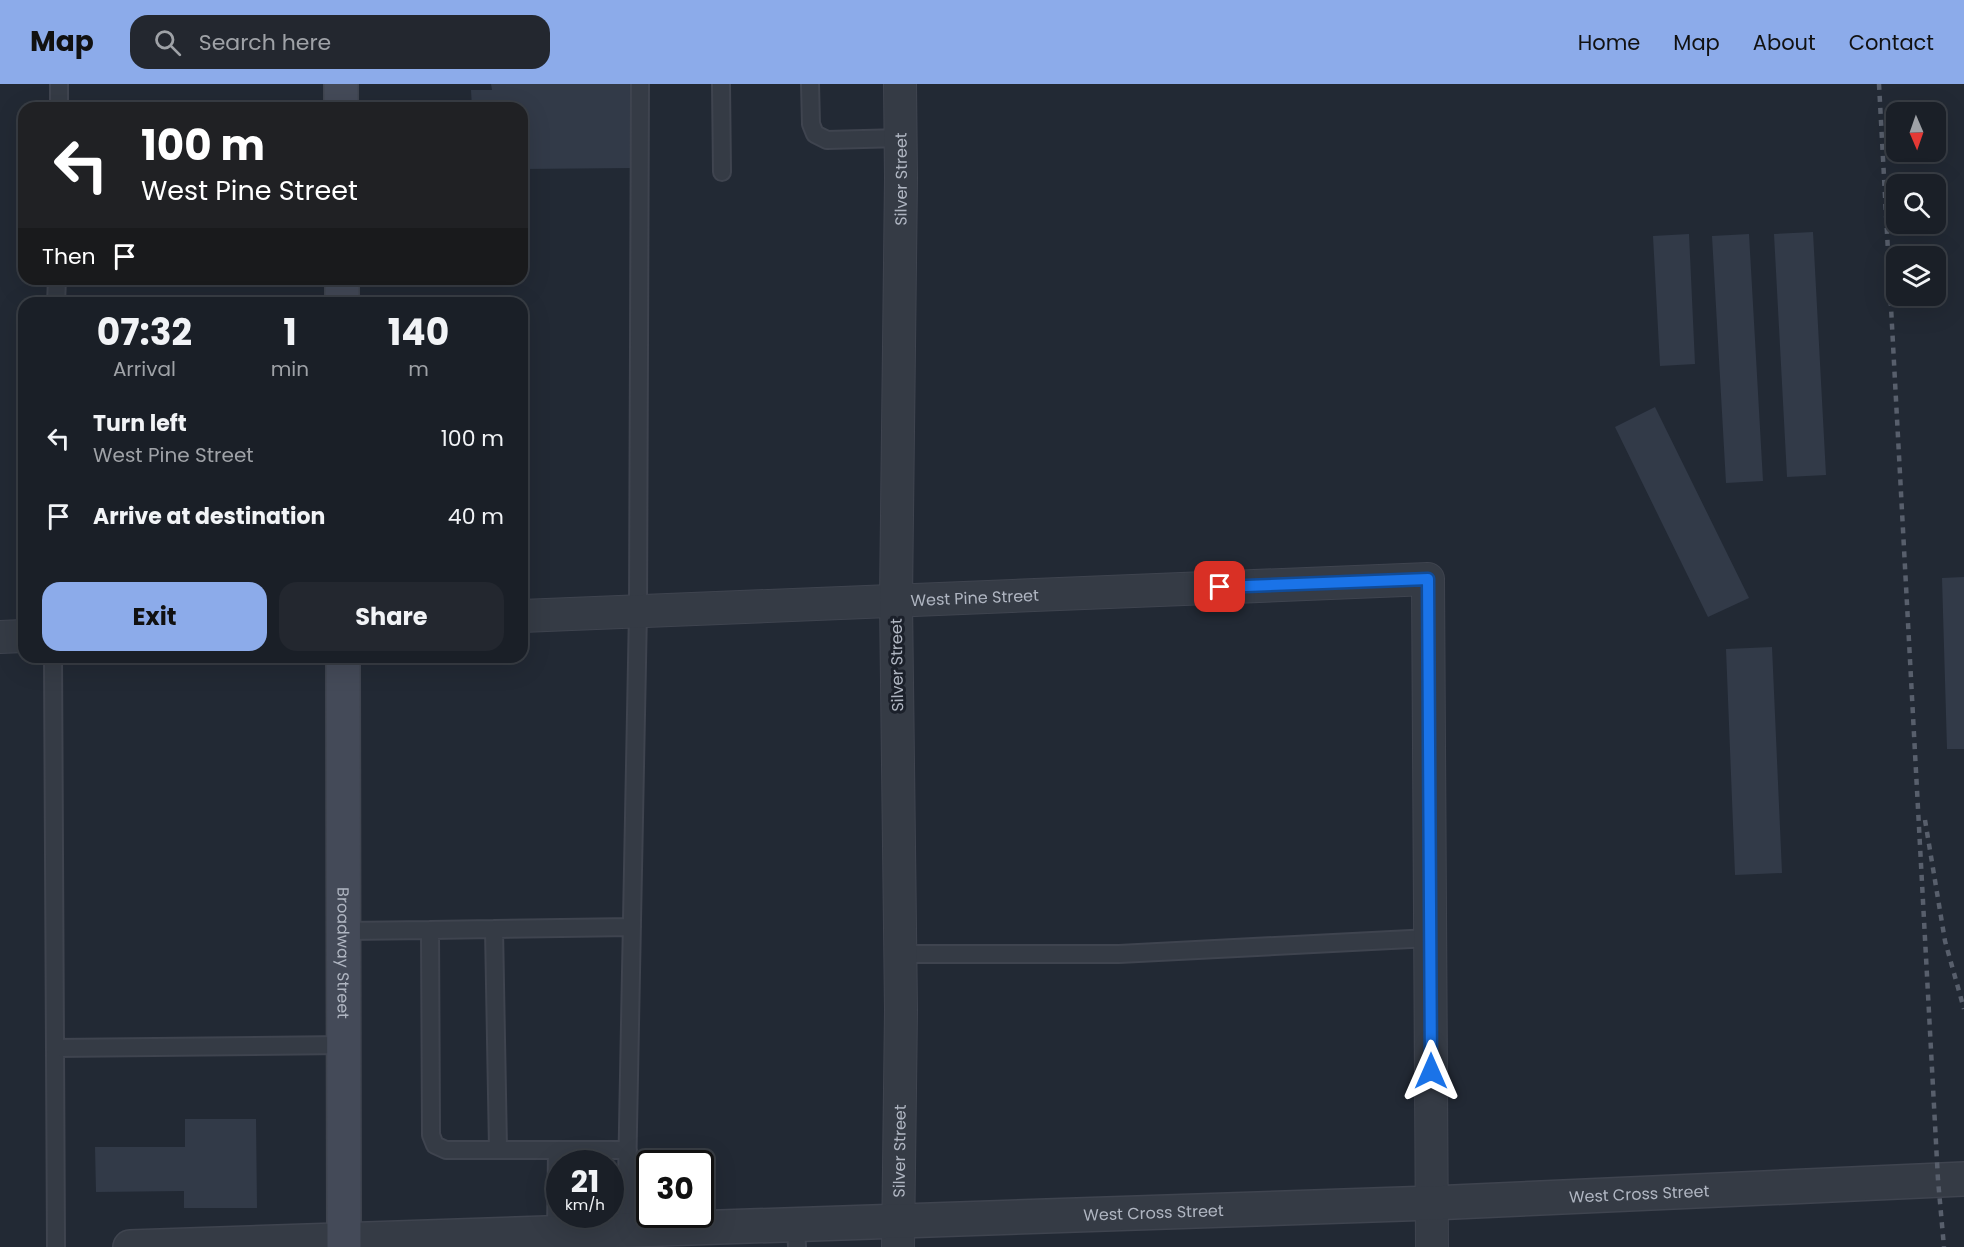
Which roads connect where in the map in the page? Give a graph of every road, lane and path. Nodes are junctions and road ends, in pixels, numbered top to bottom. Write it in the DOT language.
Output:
graph roads {
  1 [pos="59,84"];
  2 [pos="341,84"];
  3 [pos="640,84"];
  4 [pos="721,84"];
  5 [pos="810,84"];
  6 [pos="900,84"];
  7 [pos="58,102"];
  8 [pos="341,102"];
  9 [pos="901,138"];
  10 [pos="722,172"];
  11 [pos="896,600"];
  12 [pos="638,611"];
  13 [pos="528,616"];
  14 [pos="18,636"];
  15 [pos="0,637"];
  16 [pos="52,663"];
  17 [pos="343,663"];
  18 [pos="632,927"];
  19 [pos="494,929"];
  20 [pos="430,930"];
  21 [pos="344,931"];
  22 [pos="1430,938"];
  23 [pos="900,954"];
  24 [pos="344,1045"];
  25 [pos="55,1048"];
  26 [pos="498,1149"];
  27 [pos="557,1150"];
  28 [pos="624,1150"];
  29 [pos="628,1150"];
  30 [pos="1964,1179"];
  31 [pos="1432,1203"];
  32 [pos="556,1228"];
  33 [pos="626,1231"];
  34 [pos="556,1233"];
  35 [pos="898,1234"];
  36 [pos="797,1236"];
  37 [pos="344,1244"];
  38 [pos="56,1247"];
  39 [pos="130,1247"];
  40 [pos="1432,1247"];
  1 -- 7 [label="lane"];
  2 -- 8 [label="main road"];
  3 -- 12 [label="lane"];
  4 -- 10 [label="lane"];
  5 -- 9 [label="lane"];
  6 -- 9 [label="street, Silver Street"];
  9 -- 11 [label="street, Silver Street"];
  11 -- 12 [label="street, West Pine Street"];
  11 -- 22 [label="street, West Pine Street"];
  11 -- 23 [label="street, Silver Street"];
  12 -- 13 [label="street, West Pine Street"];
  12 -- 18 [label="lane"];
  14 -- 15 [label="street"];
  16 -- 25 [label="lane"];
  17 -- 21 [label="main road, Broadway Street"];
  18 -- 19 [label="lane"];
  18 -- 29 [label="lane"];
  19 -- 20 [label="lane"];
  19 -- 26 [label="lane"];
  20 -- 21 [label="lane"];
  20 -- 26 [label="lane"];
  21 -- 24 [label="main road, Broadway Street"];
  22 -- 23 [label="lane"];
  22 -- 31 [label="street"];
  23 -- 35 [label="street, Silver Street"];
  24 -- 25 [label="lane"];
  24 -- 37 [label="main road, Broadway Street"];
  25 -- 38 [label="lane"];
  26 -- 27 [label="lane"];
  28 -- 29 [label="lane"];
  29 -- 33 [label="lane"];
  30 -- 31 [label="street, West Cross Street"];
  31 -- 35 [label="street, West Cross Street"];
  31 -- 40 [label="street"];
  32 -- 34 [label="lane"];
  33 -- 34 [label="street, West Cross Street"];
  33 -- 36 [label="street, West Cross Street"];
  34 -- 37 [label="street, West Cross Street"];
  35 -- 36 [label="street, West Cross Street"];
  37 -- 39 [label="street, West Cross Street"];
}
